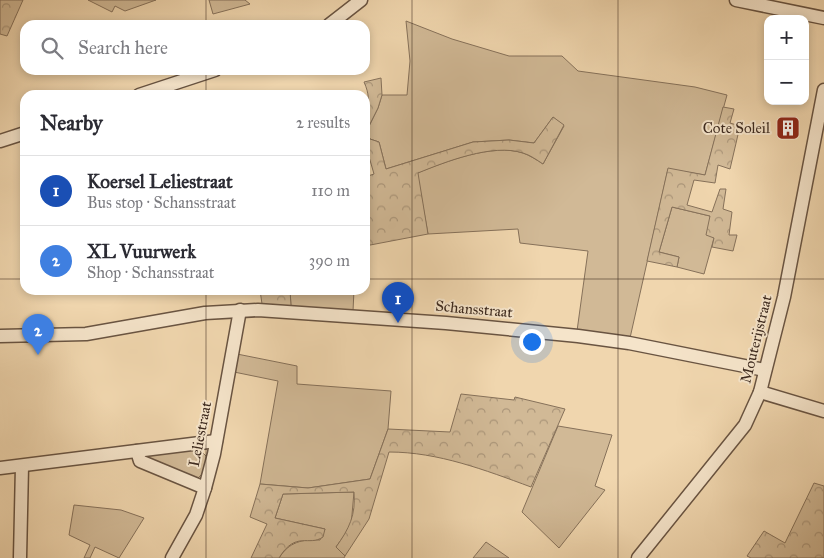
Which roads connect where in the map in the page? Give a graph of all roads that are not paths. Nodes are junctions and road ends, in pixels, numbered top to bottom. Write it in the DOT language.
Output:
graph roads {
  1 [pos="361,0"];
  2 [pos="736,0"];
  3 [pos="824,18"];
  4 [pos="335,20"];
  5 [pos="200,75"];
  6 [pos="154,90"];
  7 [pos="824,90"];
  8 [pos="20,135"];
  9 [pos="0,141"];
  10 [pos="240,310"];
  11 [pos="0,336"];
  12 [pos="765,370"];
  13 [pos="760,392"];
  14 [pos="824,411"];
  15 [pos="216,441"];
  16 [pos="137,451"];
  17 [pos="22,466"];
  18 [pos="0,468"];
  19 [pos="205,488"];
  20 [pos="20,558"];
  21 [pos="172,558"];
  22 [pos="638,558"];
  1 -- 4 [label="street"];
  2 -- 3 [label="street"];
  5 -- 6 [label="street"];
  7 -- 12 [label="street, Mouterijstraat"];
  8 -- 9 [label="street"];
  10 -- 11 [label="street, Schansstraat"];
  10 -- 12 [label="street, Schansstraat"];
  10 -- 15 [label="street, Leliestraat"];
  12 -- 13 [label="street, Mouterijstraat"];
  13 -- 14 [label="street"];
  13 -- 22 [label="street, Mouterijstraat"];
  15 -- 16 [label="street"];
  15 -- 19 [label="street, Leliestraat"];
  16 -- 17 [label="street"];
  16 -- 19 [label="street"];
  17 -- 18 [label="street"];
  17 -- 20 [label="street"];
  19 -- 21 [label="street, Leliestraat"];
}
